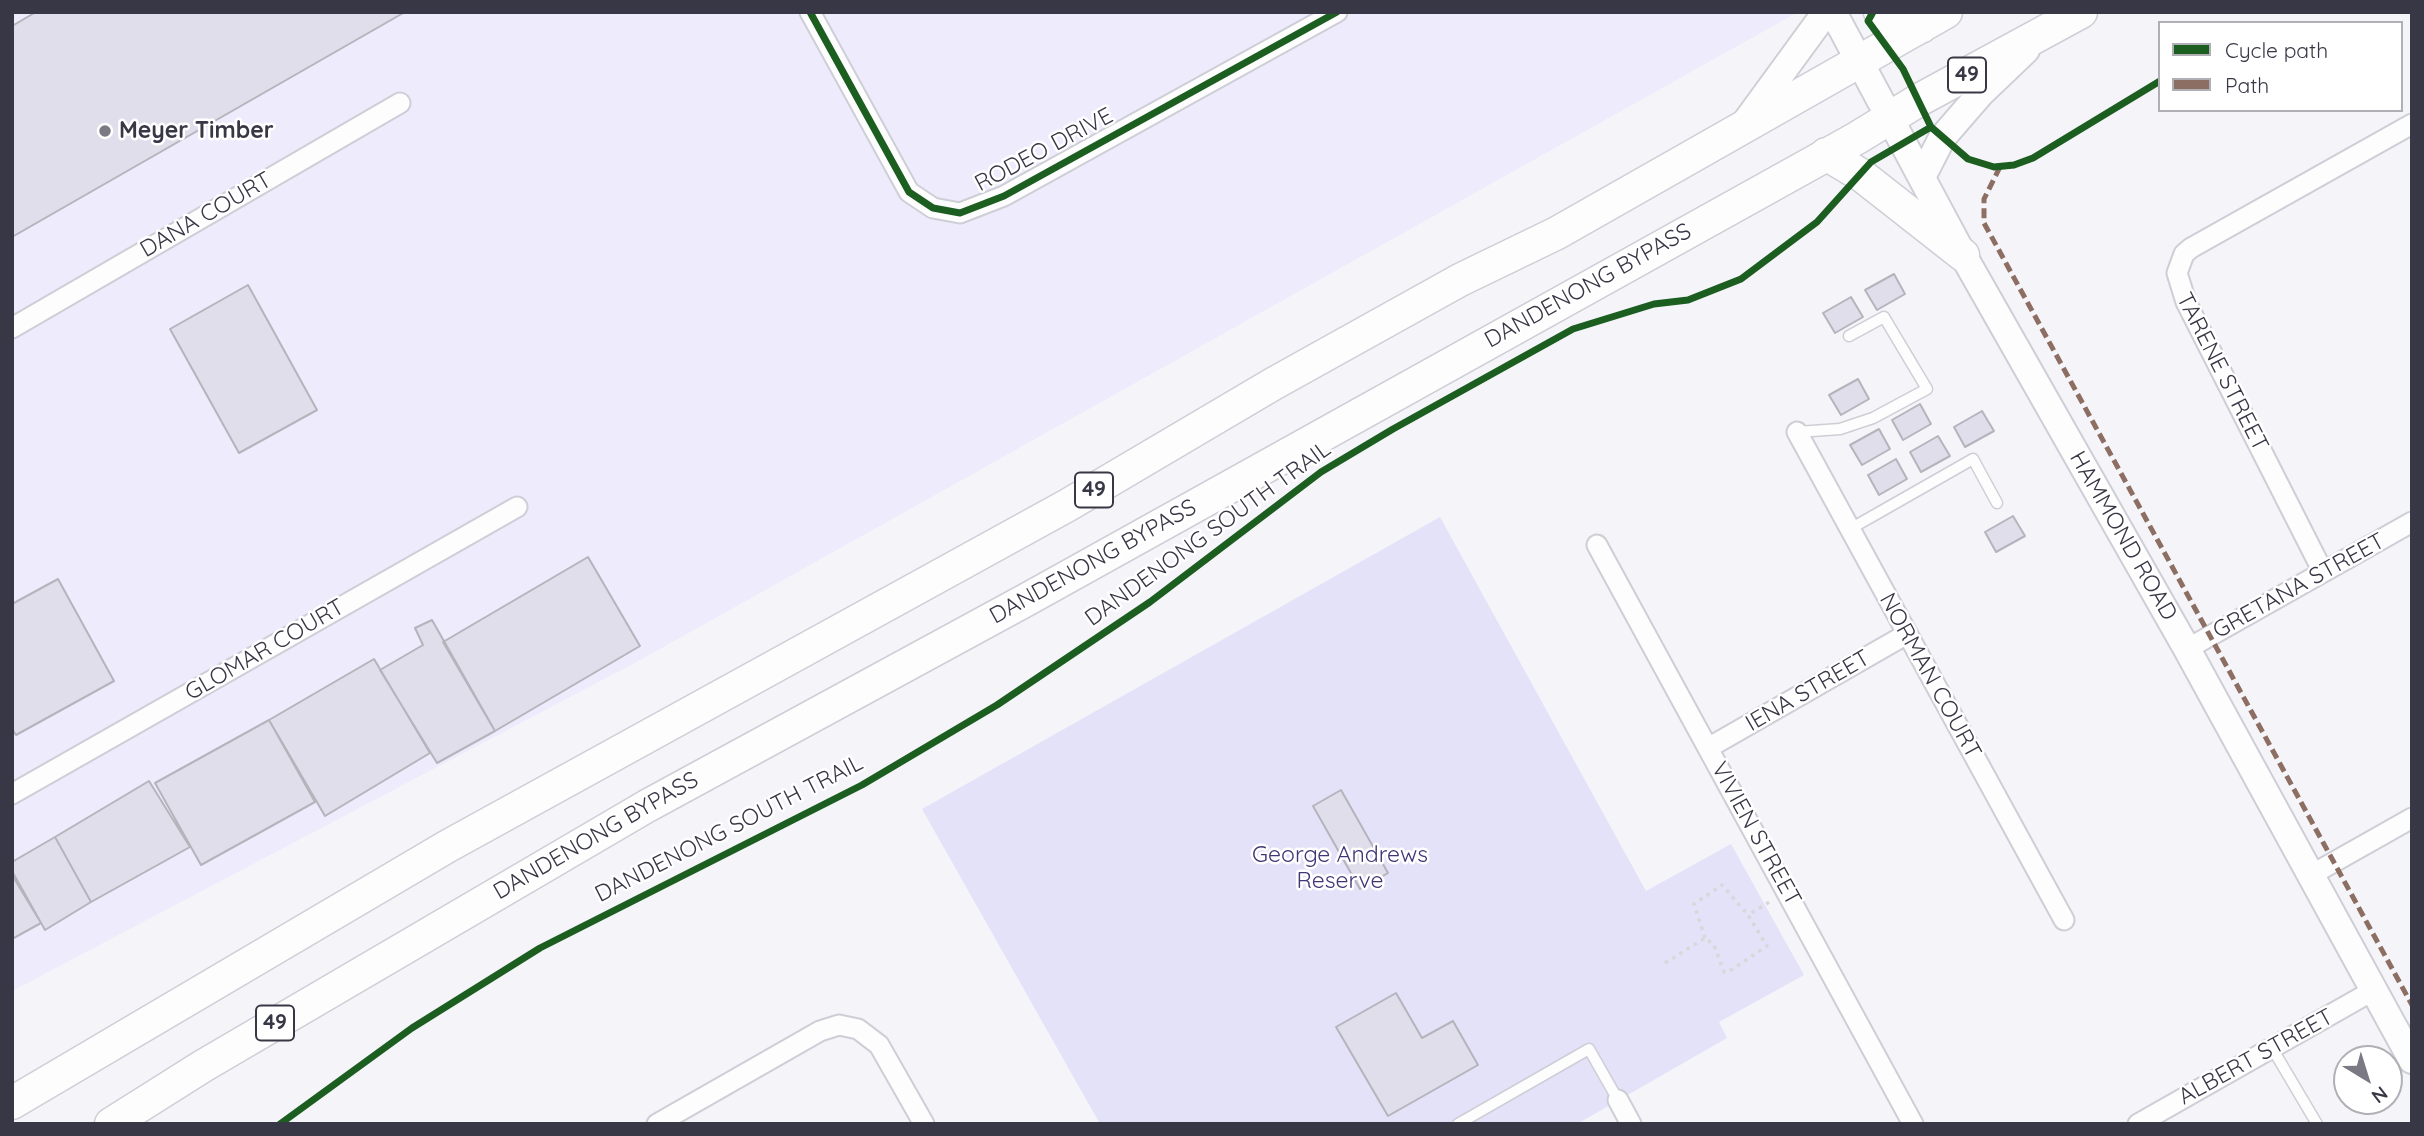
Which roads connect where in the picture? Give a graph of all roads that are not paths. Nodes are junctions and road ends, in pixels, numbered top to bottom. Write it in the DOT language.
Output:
graph roads {
  1 [pos="810,12"];
  2 [pos="1337,12"];
  3 [pos="1826,12"];
  4 [pos="1833,12"];
  5 [pos="1880,12"];
  6 [pos="2081,12"];
  7 [pos="1934,20"];
  8 [pos="2043,33"];
  9 [pos="1861,63"];
  10 [pos="400,103"];
  11 [pos="1891,118"];
  12 [pos="2412,124"];
  13 [pos="1739,131"];
  14 [pos="1826,154"];
  15 [pos="1922,177"];
  16 [pos="1963,255"];
  17 [pos="12,328"];
  18 [pos="1849,336"];
  19 [pos="1797,432"];
  20 [pos="1997,503"];
  21 [pos="517,507"];
  22 [pos="2412,522"];
  23 [pos="1850,528"];
  24 [pos="1597,545"];
  25 [pos="2323,572"];
  26 [pos="1907,634"];
  27 [pos="2187,649"];
  28 [pos="1708,748"];
  29 [pos="12,794"];
  30 [pos="2412,818"];
  31 [pos="2311,875"];
  32 [pos="2064,920"];
  33 [pos="2374,990"];
  34 [pos="2272,1048"];
  35 [pos="2412,1060"];
  36 [pos="1618,1100"];
  37 [pos="12,1103"];
  38 [pos="111,1124"];
  39 [pos="657,1124"];
  40 [pos="924,1124"];
  41 [pos="1458,1124"];
  42 [pos="1631,1124"];
  43 [pos="1913,1124"];
  44 [pos="2138,1124"];
  45 [pos="2317,1124"];
  1 -- 2 [label="street, RODEO DRIVE"];
  3 -- 13 [label="main road"];
  4 -- 9 [label="main road, HAMMOND ROAD"];
  5 -- 7 [label="highway"];
  6 -- 8 [label="highway, DANDENONG BYPASS / 49"];
  7 -- 9 [label="highway, 49"];
  8 -- 11 [label="highway, DANDENONG BYPASS / 49"];
  8 -- 15 [label="main road"];
  9 -- 11 [label="main road, HAMMOND ROAD"];
  9 -- 13 [label="highway, 49"];
  10 -- 17 [label="street, DANA COURT"];
  11 -- 14 [label="highway, DANDENONG BYPASS / 49"];
  11 -- 15 [label="main road, HAMMOND ROAD"];
  12 -- 25 [label="street, TARENE STREET"];
  13 -- 37 [label="highway, 49"];
  14 -- 16 [label="highway"];
  14 -- 38 [label="highway, DANDENONG BYPASS / 49"];
  15 -- 16 [label="main road, HAMMOND ROAD"];
  16 -- 27 [label="main road, HAMMOND ROAD"];
  18 -- 19 [label="lane"];
  19 -- 23 [label="street, NORMAN COURT"];
  20 -- 23 [label="lane"];
  21 -- 29 [label="street, GLOMAR COURT"];
  22 -- 25 [label="street, GRETANA STREET"];
  23 -- 26 [label="street, NORMAN COURT"];
  24 -- 28 [label="street, VIVIEN STREET"];
  25 -- 27 [label="street, GRETANA STREET"];
  26 -- 28 [label="street, IENA STREET"];
  26 -- 32 [label="street, NORMAN COURT"];
  27 -- 31 [label="main road, HAMMOND ROAD"];
  28 -- 43 [label="street, VIVIEN STREET"];
  30 -- 31 [label="street"];
  31 -- 33 [label="main road, HAMMOND ROAD"];
  33 -- 34 [label="street, ALBERT STREET"];
  33 -- 35 [label="main road, HAMMOND ROAD"];
  34 -- 44 [label="street, ALBERT STREET"];
  34 -- 45 [label="lane"];
  36 -- 41 [label="lane"];
  36 -- 42 [label="street"];
  39 -- 40 [label="street"];
}
